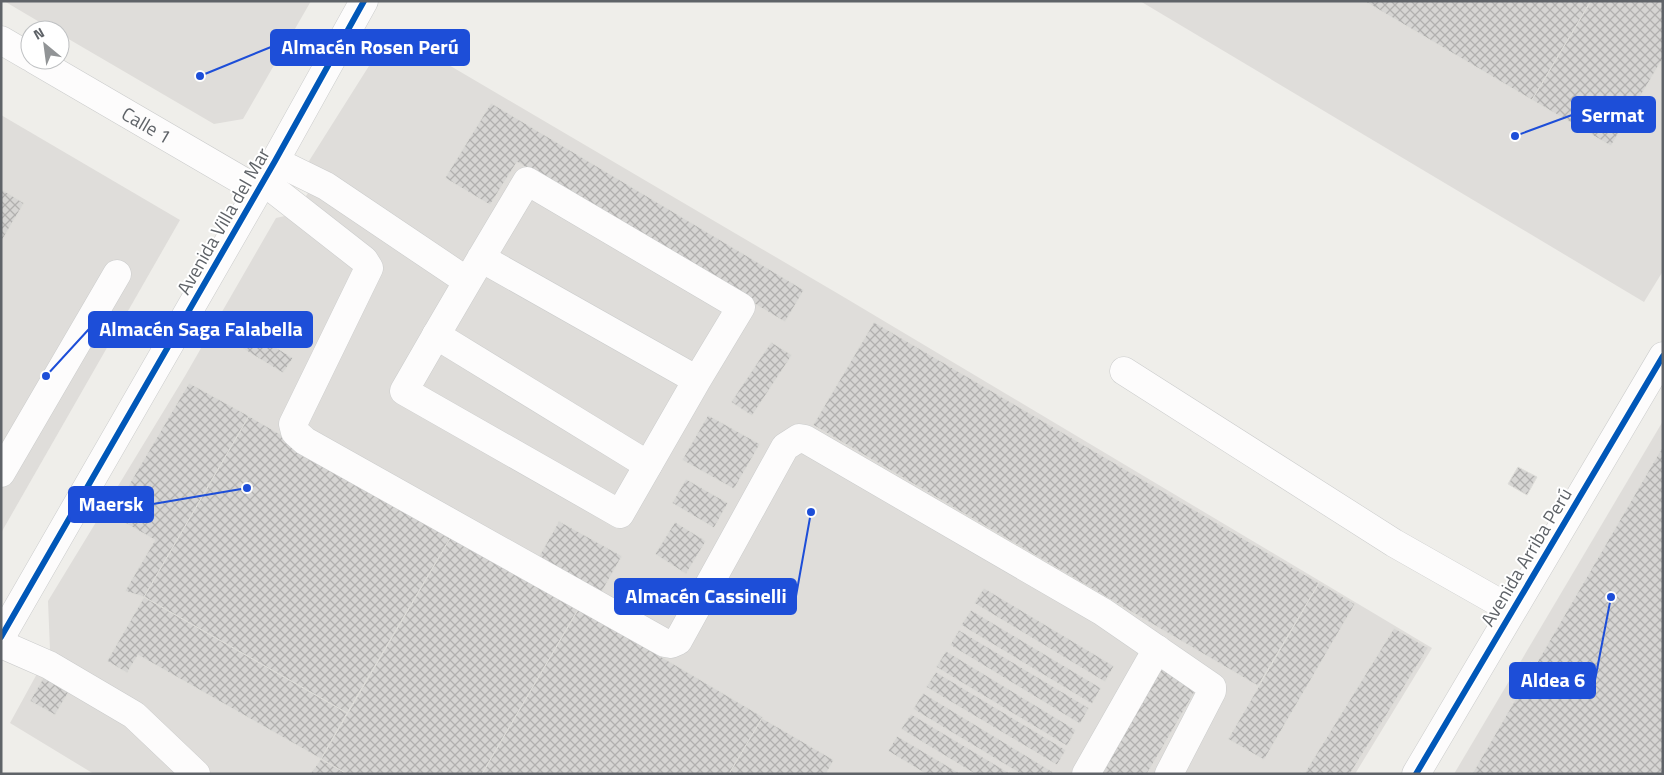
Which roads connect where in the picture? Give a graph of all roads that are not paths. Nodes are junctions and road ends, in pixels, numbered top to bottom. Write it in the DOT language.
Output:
graph roads {
  1 [pos="364,1"];
  2 [pos="1,40"];
  3 [pos="20,51"];
  4 [pos="56,70"];
  5 [pos="266,177"];
  6 [pos="481,258"];
  7 [pos="118,274"];
  8 [pos="467,281"];
  9 [pos="436,335"];
  10 [pos="1663,356"];
  11 [pos="1124,371"];
  12 [pos="697,380"];
  13 [pos="648,466"];
  14 [pos="1,473"];
  15 [pos="1512,610"];
  16 [pos="1,637"];
  17 [pos="1,644"];
  18 [pos="1157,649"];
  19 [pos="196,774"];
  20 [pos="1086,774"];
  21 [pos="1169,774"];
  22 [pos="1416,774"];
  1 -- 5 [label="street, Avenida Villa del Mar"];
  2 -- 3 [label="street"];
  4 -- 5 [label="street, Calle 1"];
  5 -- 8 [label="street"];
  5 -- 16 [label="street, Avenida Villa del Mar"];
  5 -- 18 [label="street"];
  6 -- 8 [label="street"];
  6 -- 12 [label="street"];
  6 -- 12 [label="street"];
  7 -- 14 [label="street"];
  8 -- 9 [label="street"];
  9 -- 13 [label="street"];
  9 -- 13 [label="street"];
  10 -- 15 [label="street, Avenida Arriba Perú"];
  11 -- 15 [label="street"];
  12 -- 13 [label="street"];
  15 -- 22 [label="street, Avenida Arriba Perú"];
  17 -- 19 [label="street"];
  18 -- 20 [label="street"];
  18 -- 21 [label="street"];
}
